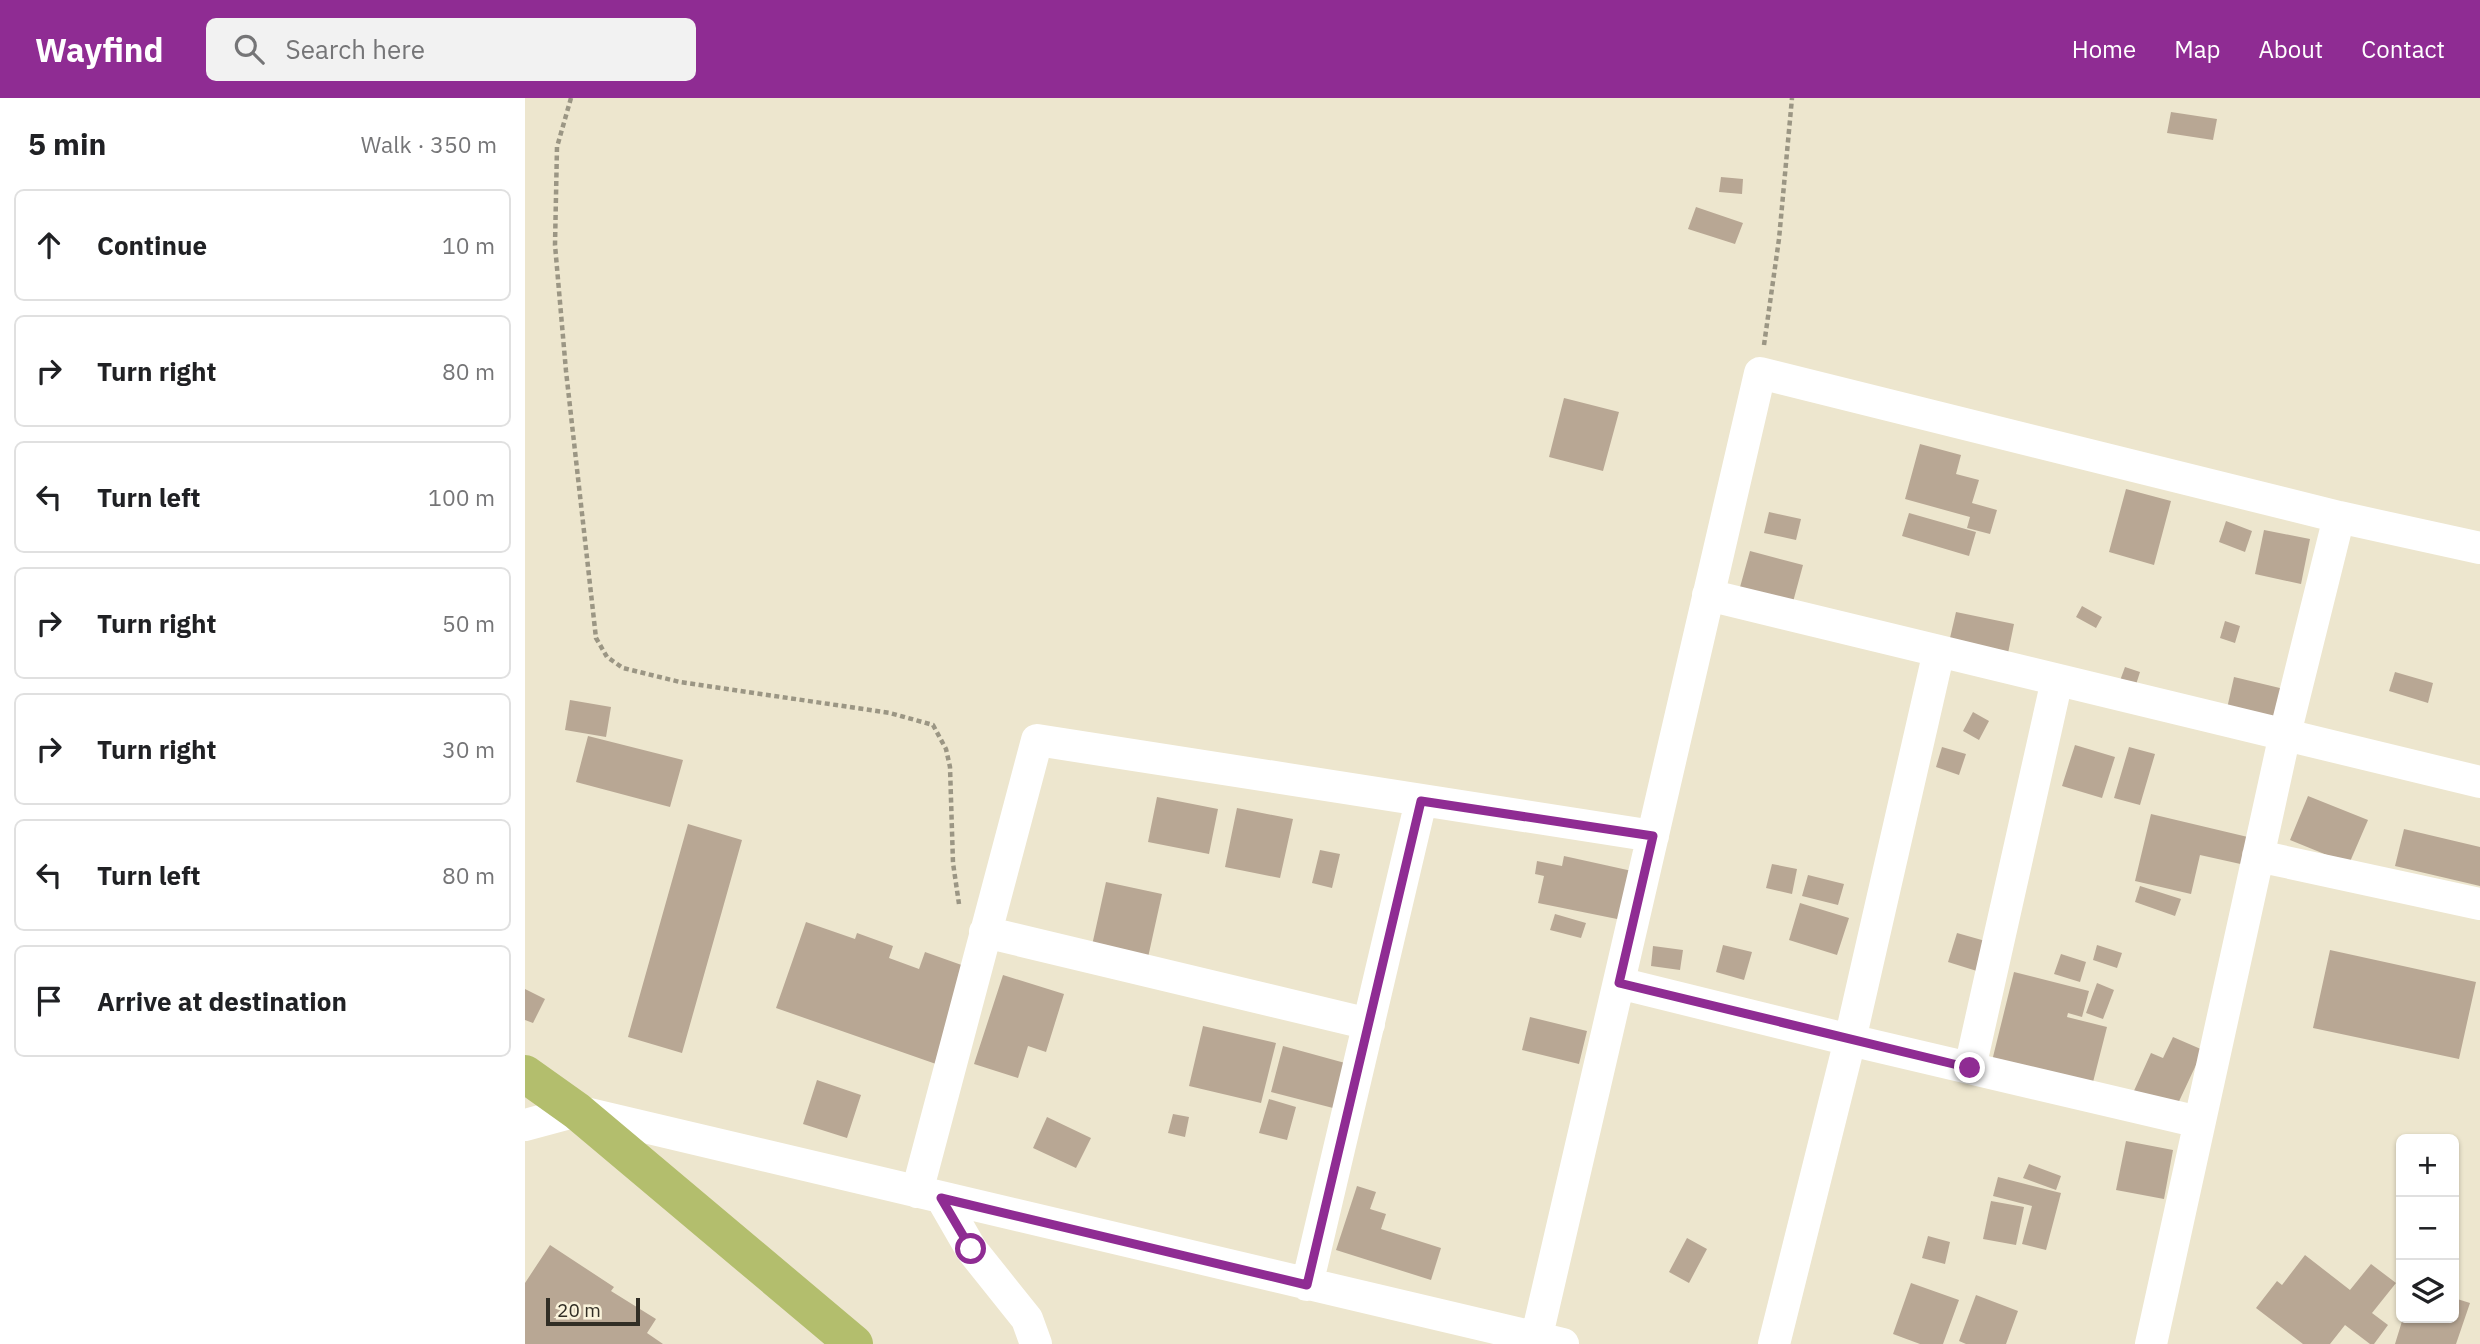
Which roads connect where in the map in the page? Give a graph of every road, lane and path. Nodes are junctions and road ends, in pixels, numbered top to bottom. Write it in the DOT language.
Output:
graph roads {
  1 [pos="571,98"];
  2 [pos="1792,98"];
  3 [pos="1760,373"];
  4 [pos="2339,517"];
  5 [pos="2480,548"];
  6 [pos="1708,595"];
  7 [pos="1939,651"];
  8 [pos="2057,680"];
  9 [pos="2285,734"];
  10 [pos="2480,782"];
  11 [pos="1421,801"];
  12 [pos="1653,836"];
  13 [pos="2258,856"];
  14 [pos="2480,904"];
  15 [pos="985,932"];
  16 [pos="1619,983"];
  17 [pos="1369,1024"];
  18 [pos="1850,1040"];
  19 [pos="1970,1068"];
  20 [pos="525,1074"];
  21 [pos="577,1111"];
  22 [pos="2199,1122"];
  23 [pos="525,1125"];
  24 [pos="929,1195"];
  25 [pos="1307,1285"];
  26 [pos="1545,1342"];
  27 [pos="854,1344"];
  28 [pos="1036,1344"];
  29 [pos="1774,1344"];
  30 [pos="2151,1344"];
  1 -- 15 [label="path"];
  2 -- 3 [label="path"];
  3 -- 4 [label="street"];
  3 -- 6 [label="street"];
  4 -- 5 [label="street"];
  4 -- 9 [label="street"];
  6 -- 7 [label="street"];
  6 -- 12 [label="street"];
  7 -- 8 [label="street"];
  7 -- 18 [label="street"];
  8 -- 9 [label="street"];
  8 -- 19 [label="street"];
  9 -- 10 [label="street"];
  9 -- 13 [label="street"];
  11 -- 12 [label="street"];
  11 -- 15 [label="street"];
  11 -- 17 [label="street"];
  12 -- 16 [label="street"];
  13 -- 14 [label="street"];
  13 -- 22 [label="street"];
  15 -- 17 [label="street"];
  15 -- 24 [label="street"];
  16 -- 18 [label="street"];
  16 -- 26 [label="street"];
  17 -- 25 [label="street"];
  18 -- 19 [label="street"];
  18 -- 29 [label="street"];
  19 -- 22 [label="street"];
  20 -- 21 [label="main road"];
  21 -- 23 [label="street"];
  21 -- 24 [label="street"];
  21 -- 27 [label="main road"];
  22 -- 30 [label="street"];
  24 -- 25 [label="street"];
  24 -- 28 [label="street"];
  25 -- 26 [label="street"];
}
